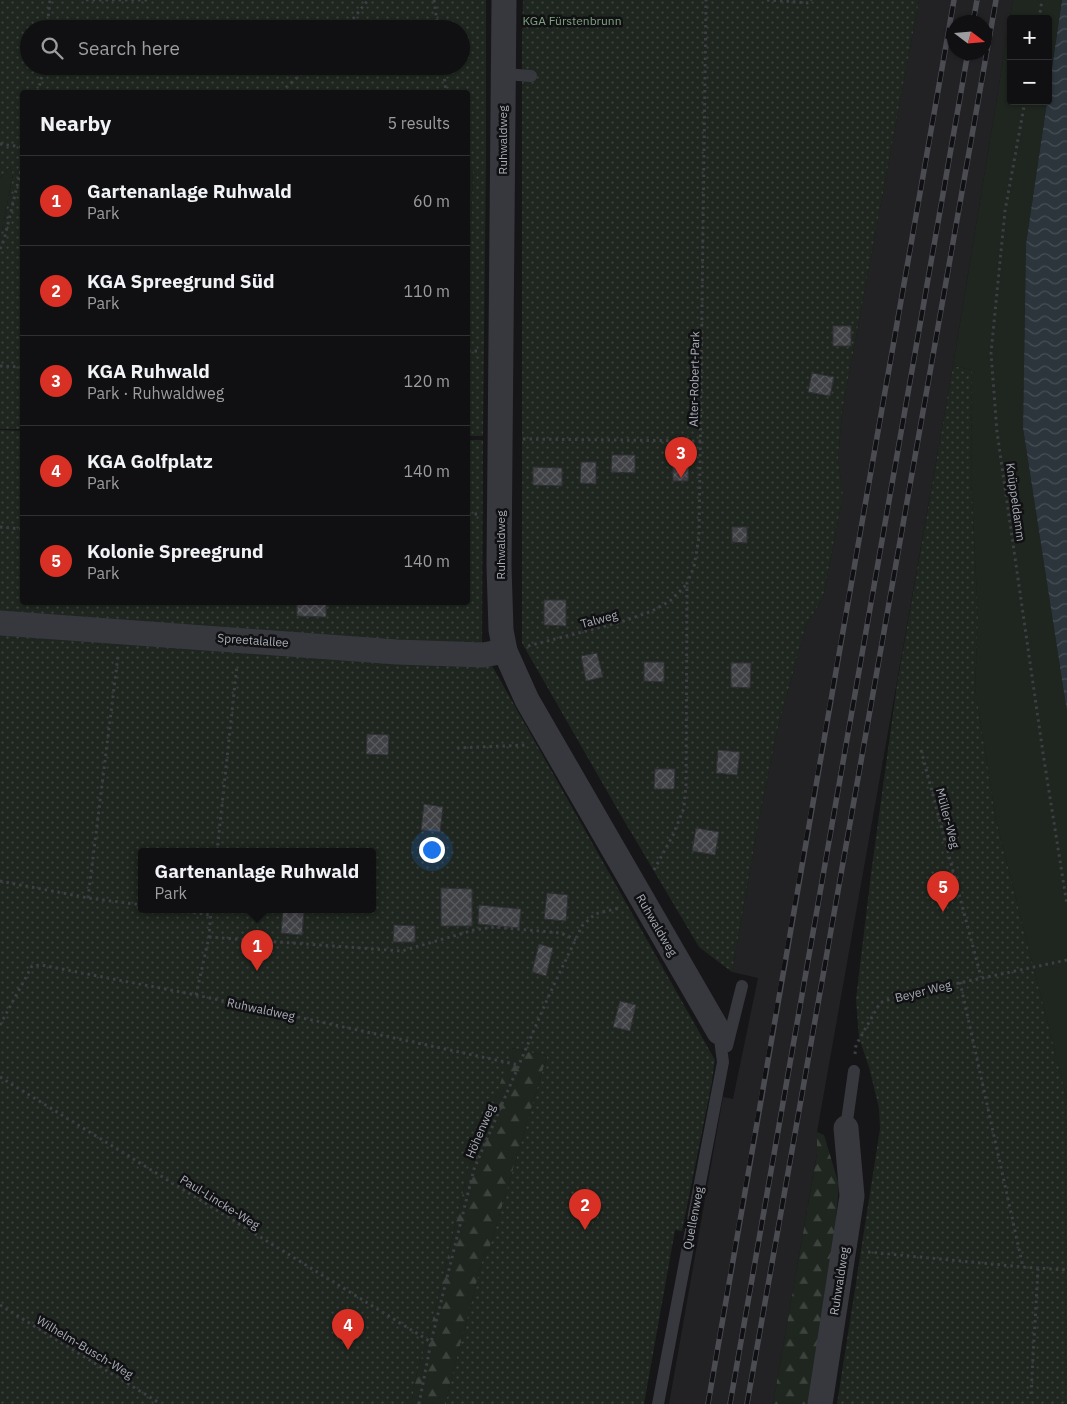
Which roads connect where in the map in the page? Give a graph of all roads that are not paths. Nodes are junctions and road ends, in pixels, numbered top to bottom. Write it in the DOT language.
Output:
graph roads {
  1 [pos="504,0"];
  2 [pos="503,74"];
  3 [pos="531,76"];
  4 [pos="0,622"];
  5 [pos="505,651"];
  6 [pos="742,986"];
  7 [pos="719,1032"];
  8 [pos="723,1062"];
  9 [pos="854,1071"];
  10 [pos="846,1128"];
  11 [pos="658,1404"];
  12 [pos="820,1404"];
  1 -- 2 [label="street, Ruhwaldweg"];
  2 -- 3 [label="lane"];
  2 -- 5 [label="street, Ruhwaldweg"];
  4 -- 5 [label="street, Spreetalallee"];
  5 -- 7 [label="street, Ruhwaldweg"];
  6 -- 8 [label="lane"];
  7 -- 8 [label="lane, Quellenweg"];
  8 -- 11 [label="lane, Quellenweg"];
  9 -- 10 [label="lane"];
  10 -- 12 [label="street, Ruhwaldweg"];
}
